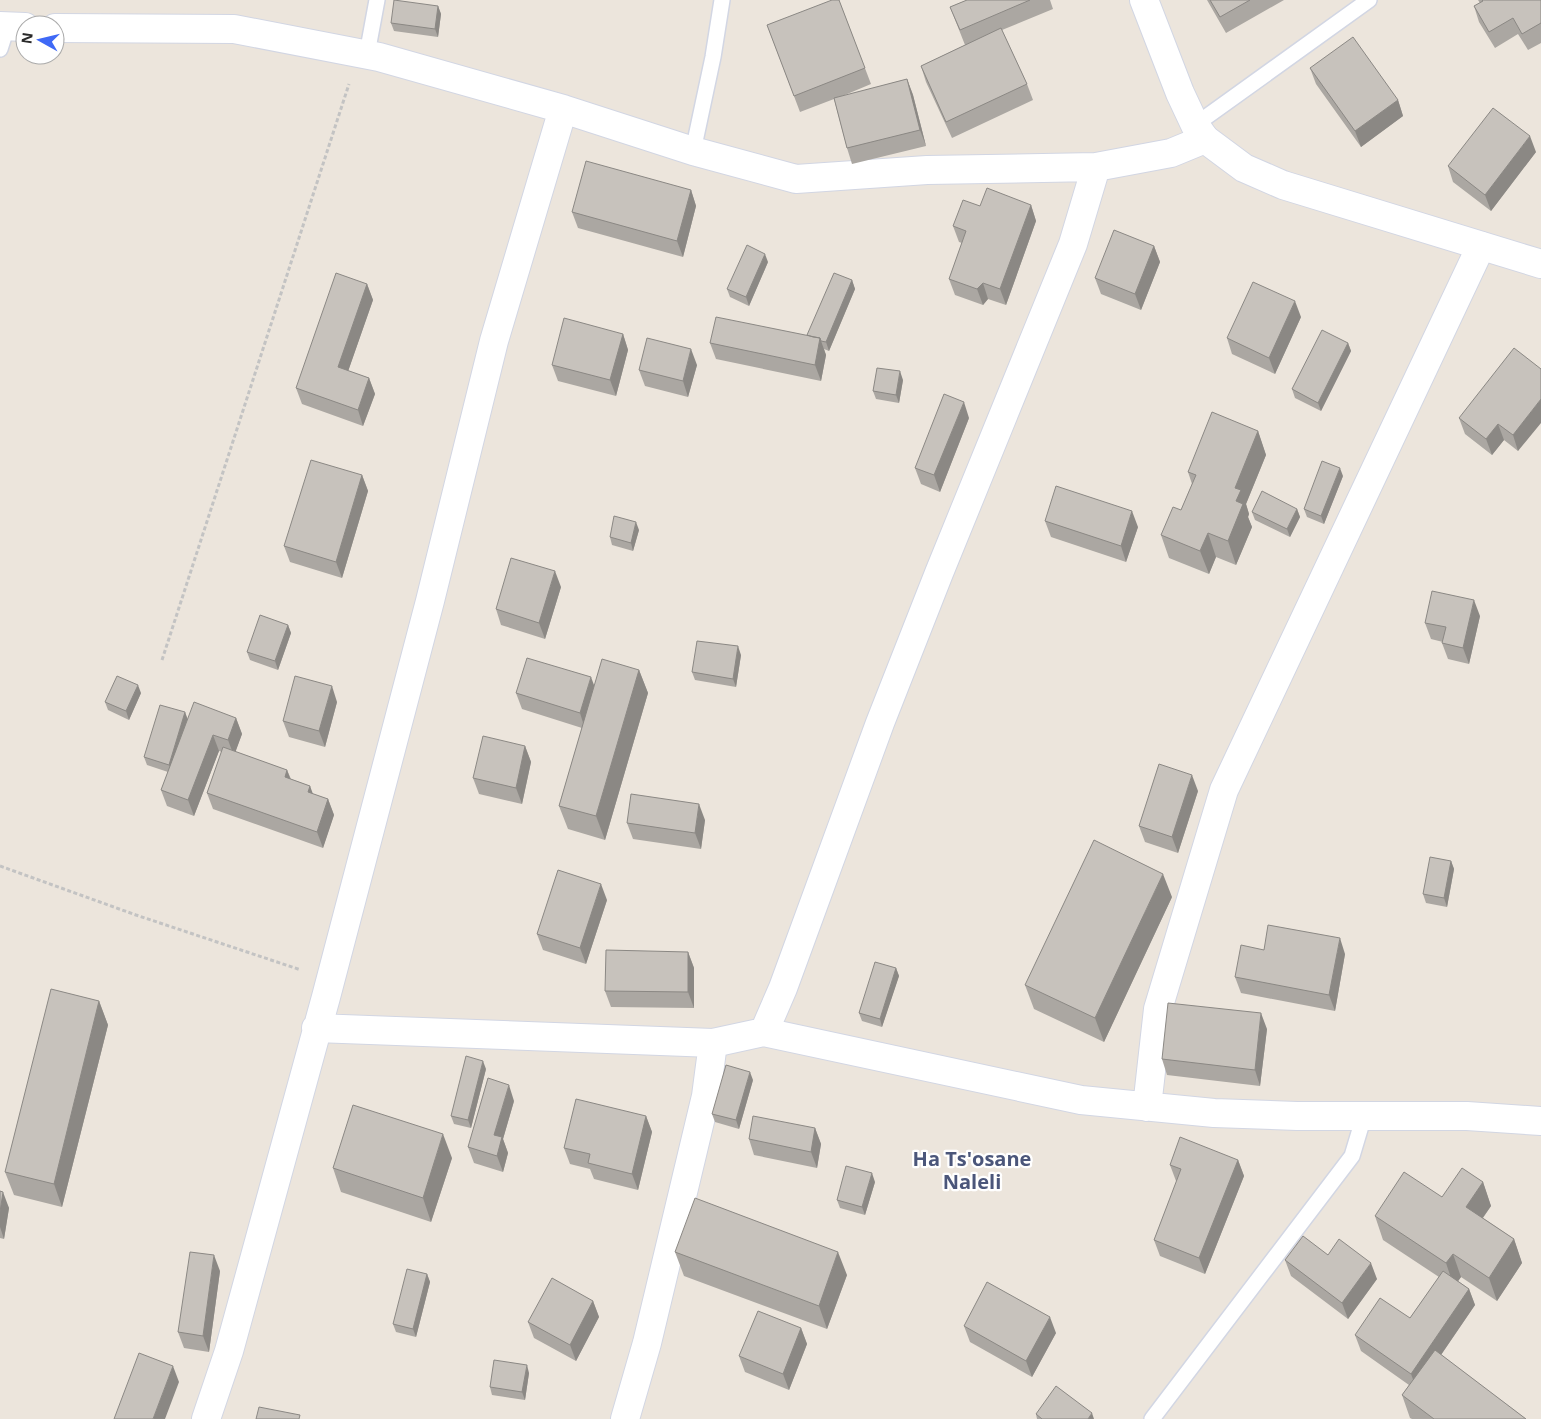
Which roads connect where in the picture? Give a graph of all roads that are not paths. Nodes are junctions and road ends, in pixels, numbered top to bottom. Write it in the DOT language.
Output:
graph roads {
  1 [pos="377,0"];
  2 [pos="722,0"];
  3 [pos="1144,0"];
  4 [pos="1369,0"];
  5 [pos="65,28"];
  6 [pos="363,54"];
  7 [pos="563,109"];
  8 [pos="1200,132"];
  9 [pos="693,151"];
  10 [pos="1096,167"];
  11 [pos="1481,246"];
  12 [pos="1541,264"];
  13 [pos="316,1028"];
  14 [pos="764,1032"];
  15 [pos="713,1043"];
  16 [pos="1147,1107"];
  17 [pos="1364,1116"];
  18 [pos="1541,1121"];
  19 [pos="206,1419"];
  20 [pos="625,1419"];
  21 [pos="1152,1419"];
  1 -- 6 [label="lane"];
  2 -- 9 [label="lane"];
  3 -- 8 [label="street"];
  4 -- 8 [label="lane"];
  5 -- 6 [label="street"];
  6 -- 7 [label="street"];
  7 -- 9 [label="street"];
  7 -- 13 [label="street"];
  8 -- 10 [label="street"];
  8 -- 11 [label="street"];
  9 -- 10 [label="street"];
  10 -- 14 [label="street"];
  11 -- 12 [label="street"];
  11 -- 16 [label="street"];
  13 -- 15 [label="street"];
  13 -- 19 [label="street"];
  14 -- 15 [label="street"];
  14 -- 16 [label="street"];
  15 -- 20 [label="street"];
  16 -- 17 [label="street"];
  17 -- 18 [label="street"];
  17 -- 21 [label="lane"];
}
